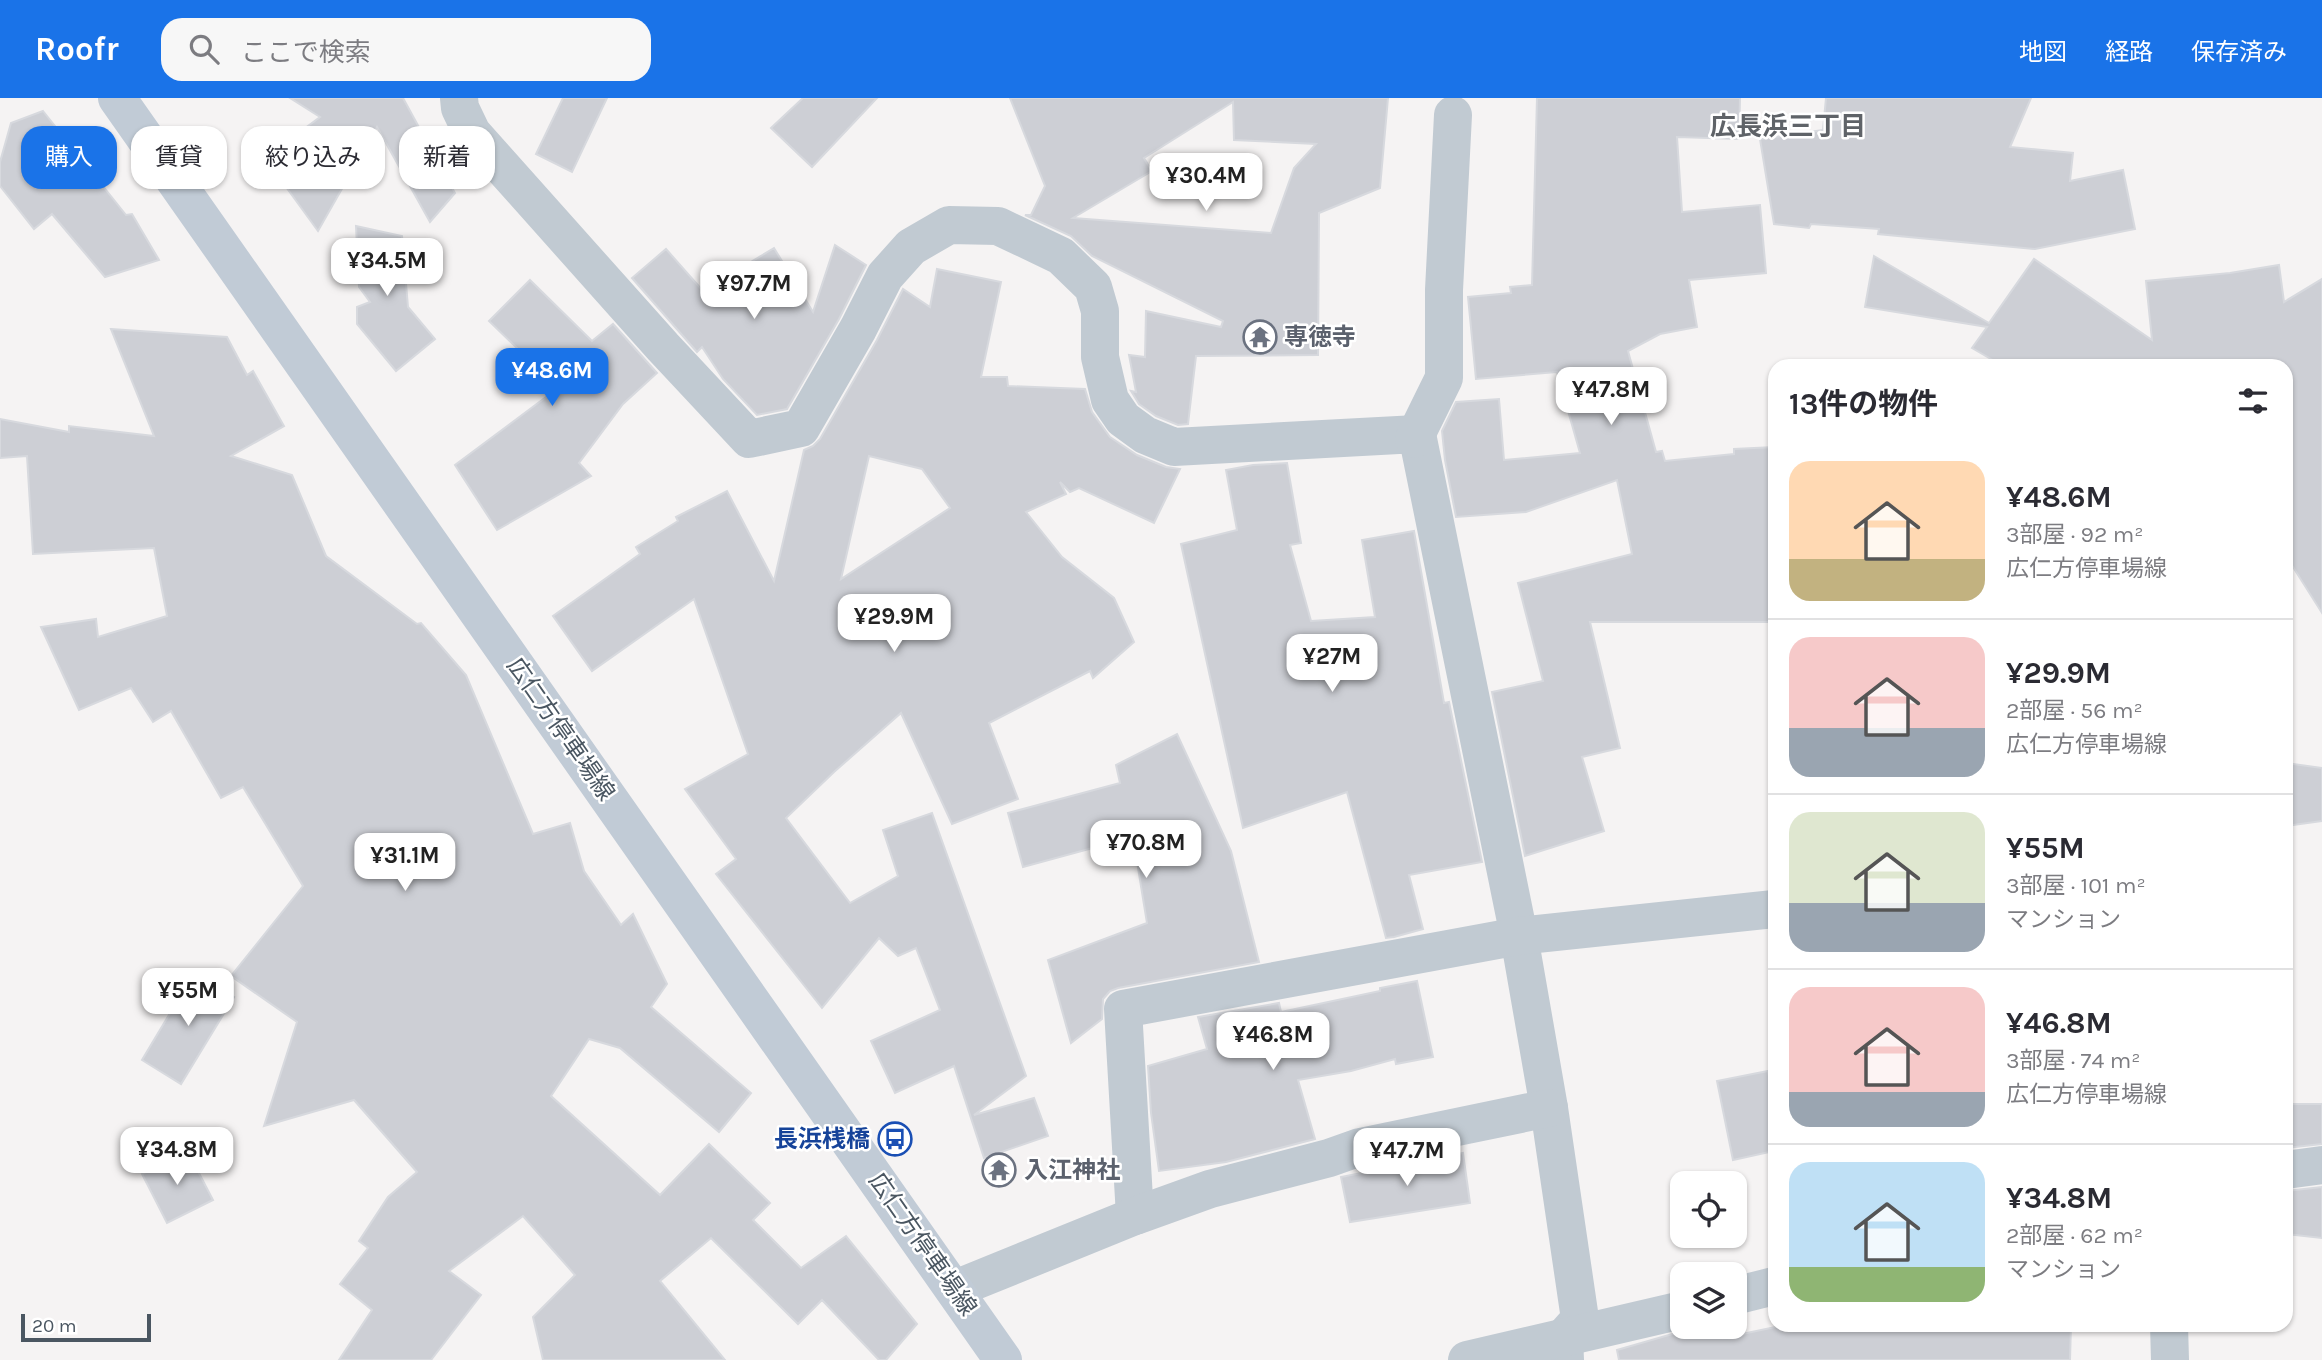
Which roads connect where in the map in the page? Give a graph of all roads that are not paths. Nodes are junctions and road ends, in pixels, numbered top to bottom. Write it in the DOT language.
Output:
graph roads {
  1 [pos="117,98"];
  2 [pos="459,98"];
  3 [pos="1453,115"];
  4 [pos="1415,437"];
  5 [pos="1768,910"];
  6 [pos="1519,936"];
  7 [pos="1549,1108"];
  8 [pos="2322,1165"];
  9 [pos="2293,1170"];
  10 [pos="1136,1216"];
  11 [pos="1768,1288"];
  12 [pos="955,1289"];
  13 [pos="1747,1293"];
  14 [pos="1670,1314"];
  15 [pos="2169,1332"];
  16 [pos="1565,1348"];
  17 [pos="1003,1360"];
  18 [pos="1467,1360"];
  19 [pos="2170,1360"];
  1 -- 12 [label="main road, 広仁方停車場線"];
  2 -- 4 [label="street"];
  3 -- 4 [label="street"];
  4 -- 6 [label="street"];
  5 -- 6 [label="street"];
  6 -- 7 [label="street"];
  6 -- 10 [label="street"];
  7 -- 10 [label="street"];
  7 -- 16 [label="street"];
  8 -- 9 [label="street"];
  10 -- 12 [label="street"];
  11 -- 13 [label="street"];
  12 -- 17 [label="main road, 広仁方停車場線"];
  14 -- 16 [label="street"];
  15 -- 19 [label="street"];
  16 -- 18 [label="street"];
}
